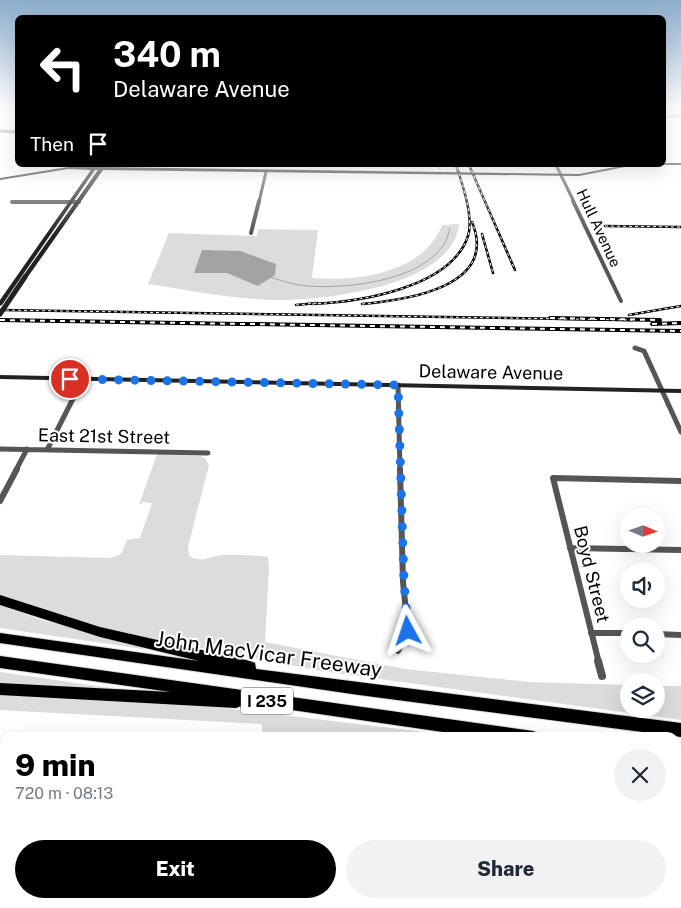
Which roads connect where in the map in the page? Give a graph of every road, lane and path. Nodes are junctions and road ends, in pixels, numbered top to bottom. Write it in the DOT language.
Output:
graph roads {
  1 [pos="666,164"];
  2 [pos="681,164"];
  3 [pos="95,167"];
  4 [pos="103,167"];
  5 [pos="557,167"];
  6 [pos="624,167"];
  7 [pos="266,172"];
  8 [pos="561,175"];
  9 [pos="0,179"];
  10 [pos="12,202"];
  11 [pos="70,202"];
  12 [pos="79,202"];
  13 [pos="250,232"];
  14 [pos="22,277"];
  15 [pos="621,301"];
  16 [pos="0,304"];
  17 [pos="0,314"];
  18 [pos="635,348"];
  19 [pos="0,377"];
  20 [pos="83,379"];
  21 [pos="398,385"];
  22 [pos="662,390"];
  23 [pos="681,391"];
  24 [pos="681,432"];
  25 [pos="0,449"];
  26 [pos="27,449"];
  27 [pos="48,450"];
  28 [pos="208,454"];
  29 [pos="681,481"];
  30 [pos="0,501"];
  31 [pos="570,548"];
  32 [pos="681,550"];
  33 [pos="0,600"];
  34 [pos="591,633"];
  35 [pos="620,633"];
  36 [pos="665,634"];
  37 [pos="681,635"];
  38 [pos="0,638"];
  39 [pos="398,651"];
  40 [pos="0,662"];
  41 [pos="602,676"];
  42 [pos="302,680"];
  43 [pos="0,689"];
  44 [pos="296,705"];
  45 [pos="681,730"];
  46 [pos="491,732"];
  1 -- 2 [label="main road"];
  3 -- 4 [label="main road"];
  3 -- 9 [label="main road"];
  3 -- 11 [label="main road"];
  4 -- 7 [label="main road"];
  4 -- 12 [label="main road"];
  5 -- 8 [label="street, Hull Avenue"];
  6 -- 8 [label="main road"];
  7 -- 8 [label="main road"];
  7 -- 13 [label="street"];
  8 -- 15 [label="street, Hull Avenue"];
  10 -- 11 [label="street"];
  11 -- 12 [label="street"];
  11 -- 14 [label="main road"];
  12 -- 14 [label="main road"];
  14 -- 16 [label="main road"];
  14 -- 17 [label="main road, bridge"];
  18 -- 22 [label="street"];
  19 -- 20 [label="main road, Delaware Avenue"];
  20 -- 21 [label="main road, Delaware Avenue"];
  20 -- 27 [label="street"];
  21 -- 22 [label="main road, Delaware Avenue"];
  21 -- 39 [label="street"];
  22 -- 23 [label="main road, Delaware Avenue"];
  22 -- 24 [label="street"];
  25 -- 26 [label="street, East 21st Street"];
  26 -- 27 [label="street, East 21st Street"];
  26 -- 30 [label="street"];
  27 -- 28 [label="street, East 21st Street"];
  29 -- 31 [label="street, Boyd Street"];
  31 -- 32 [label="street"];
  31 -- 34 [label="street, Boyd Street"];
  33 -- 42 [label="highway"];
  34 -- 35 [label="street"];
  34 -- 41 [label="street, Boyd Street"];
  36 -- 37 [label="street"];
  38 -- 42 [label="highway, John MacVicar Freeway / I 235"];
  40 -- 44 [label="highway, I 235"];
  42 -- 45 [label="highway, John MacVicar Freeway / I 235"];
  43 -- 44 [label="highway"];
  44 -- 46 [label="highway, I 235"];
}
